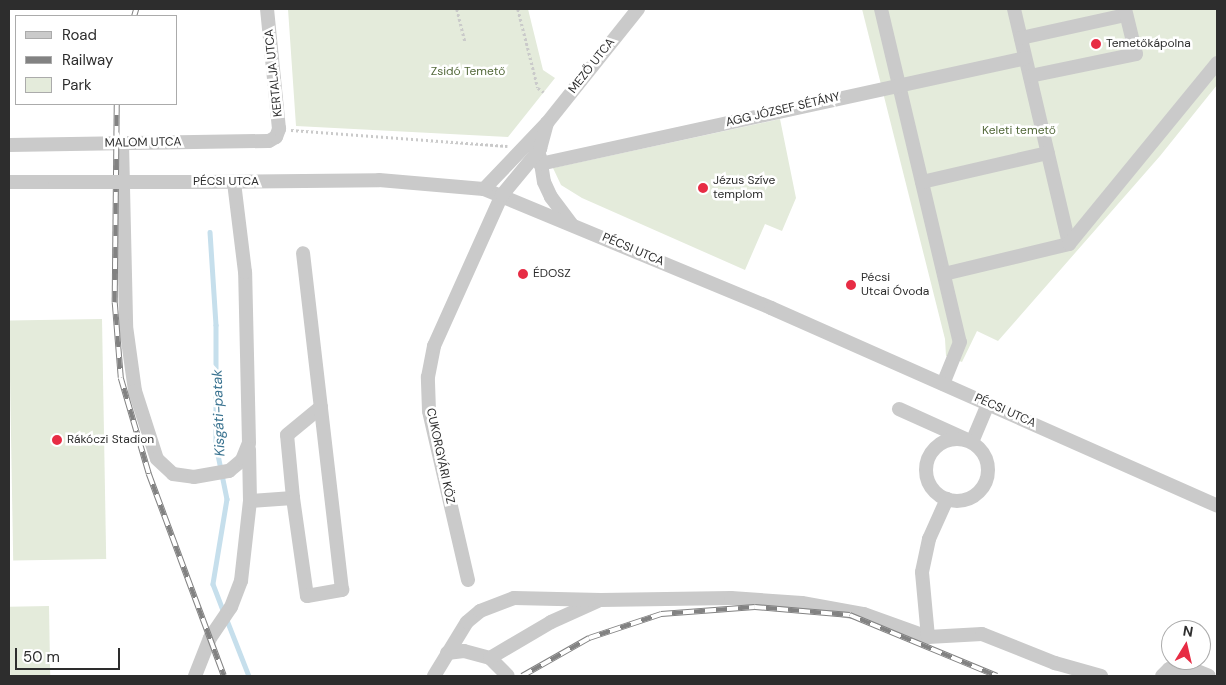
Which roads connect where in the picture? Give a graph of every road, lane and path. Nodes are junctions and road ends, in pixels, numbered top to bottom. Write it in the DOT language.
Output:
graph roads {
  1 [pos="267,9"];
  2 [pos="457,9"];
  3 [pos="518,9"];
  4 [pos="638,9"];
  5 [pos="881,9"];
  6 [pos="1014,9"];
  7 [pos="1126,12"];
  8 [pos="1021,38"];
  9 [pos="465,42"];
  10 [pos="1025,58"];
  11 [pos="1217,63"];
  12 [pos="1030,76"];
  13 [pos="899,84"];
  14 [pos="544,92"];
  15 [pos="547,123"];
  16 [pos="278,133"];
  17 [pos="122,143"];
  18 [pos="9,145"];
  19 [pos="524,147"];
  20 [pos="540,149"];
  21 [pos="1048,153"];
  22 [pos="540,164"];
  23 [pos="9,182"];
  24 [pos="234,182"];
  25 [pos="922,182"];
  26 [pos="484,189"];
  27 [pos="502,195"];
  28 [pos="572,224"];
  29 [pos="1069,244"];
  30 [pos="303,253"];
  31 [pos="944,274"];
  32 [pos="943,384"];
  33 [pos="988,404"];
  34 [pos="321,407"];
  35 [pos="899,409"];
  36 [pos="972,442"];
  37 [pos="249,444"];
  38 [pos="293,498"];
  39 [pos="947,499"];
  40 [pos="250,501"];
  41 [pos="1217,505"];
  42 [pos="468,580"];
  43 [pos="601,600"];
  44 [pos="928,637"];
  45 [pos="447,653"];
  46 [pos="490,658"];
  47 [pos="195,676"];
  48 [pos="434,676"];
  49 [pos="508,676"];
  50 [pos="1100,676"];
  51 [pos="1162,676"];
  52 [pos="1209,676"];
  1 -- 16 [label="street, KERTALJA UTCA"];
  2 -- 9 [label="path"];
  3 -- 14 [label="path"];
  4 -- 15 [label="street, MEZŐ UTCA"];
  5 -- 13 [label="street"];
  6 -- 8 [label="street"];
  7 -- 8 [label="street"];
  7 -- 12 [label="street"];
  8 -- 10 [label="street"];
  10 -- 12 [label="street"];
  10 -- 13 [label="street, AGG JÓZSEF SÉTÁNY"];
  11 -- 29 [label="street"];
  12 -- 21 [label="street"];
  13 -- 22 [label="street, AGG JÓZSEF SÉTÁNY"];
  13 -- 25 [label="street"];
  15 -- 19 [label="street, MEZŐ UTCA"];
  15 -- 20 [label="street"];
  16 -- 17 [label="street, MALOM UTCA"];
  16 -- 19 [label="path"];
  17 -- 18 [label="street, MALOM UTCA"];
  17 -- 37 [label="street"];
  19 -- 26 [label="street, MEZŐ UTCA"];
  20 -- 22 [label="street"];
  20 -- 27 [label="street, CUKORGYÁRI KÖZ"];
  21 -- 25 [label="street"];
  21 -- 29 [label="street"];
  22 -- 28 [label="street"];
  23 -- 24 [label="street, PÉCSI UTCA, bridge"];
  24 -- 26 [label="street, PÉCSI UTCA"];
  24 -- 37 [label="street"];
  25 -- 31 [label="street"];
  26 -- 27 [label="street, PÉCSI UTCA"];
  27 -- 28 [label="street, PÉCSI UTCA"];
  27 -- 42 [label="street, CUKORGYÁRI KÖZ"];
  28 -- 32 [label="street, PÉCSI UTCA"];
  29 -- 31 [label="street"];
  30 -- 34 [label="street"];
  31 -- 32 [label="street"];
  32 -- 33 [label="street, PÉCSI UTCA"];
  33 -- 36 [label="street"];
  33 -- 41 [label="street, PÉCSI UTCA"];
  34 -- 38 [label="street"];
  34 -- 38 [label="street"];
  35 -- 36 [label="street"];
  36 -- 39 [label="street"];
  36 -- 39 [label="street"];
  37 -- 40 [label="street"];
  38 -- 40 [label="street"];
  39 -- 44 [label="street"];
  40 -- 47 [label="street"];
  43 -- 44 [label="street"];
  43 -- 45 [label="street"];
  43 -- 46 [label="street"];
  44 -- 50 [label="street"];
  45 -- 46 [label="street"];
  45 -- 48 [label="street"];
  46 -- 49 [label="street"];
  51 -- 52 [label="street"];
}
